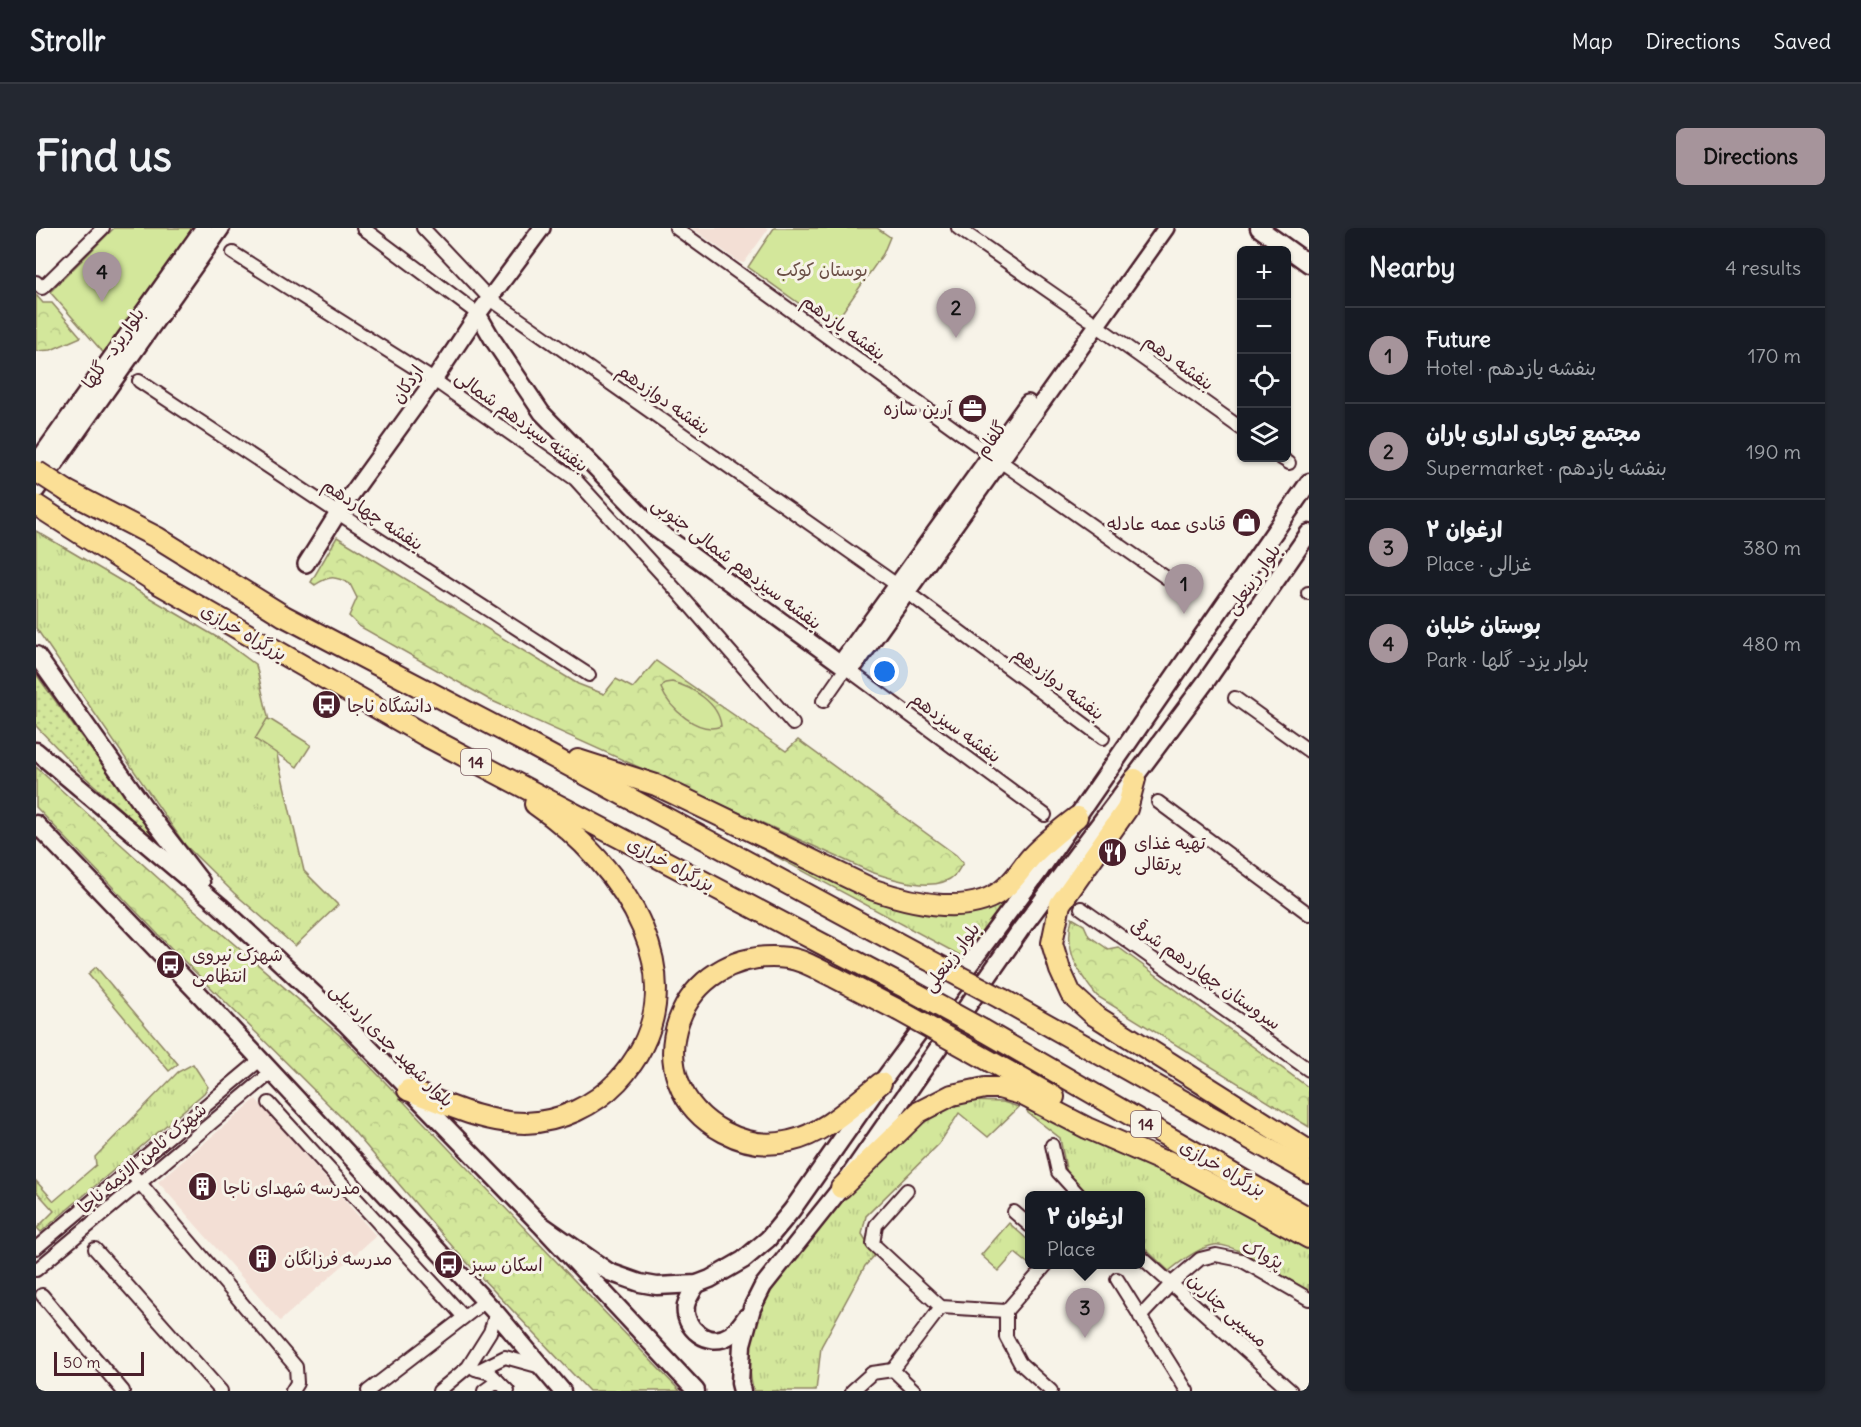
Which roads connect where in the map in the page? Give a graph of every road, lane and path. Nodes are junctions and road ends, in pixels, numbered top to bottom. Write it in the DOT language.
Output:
graph roads {
  1 [pos="103,228"];
  2 [pos="204,228"];
  3 [pos="221,228"];
  4 [pos="363,228"];
  5 [pos="423,228"];
  6 [pos="542,228"];
  7 [pos="676,228"];
  8 [pos="958,228"];
  9 [pos="1154,228"];
  10 [pos="1166,228"];
  11 [pos="1259,228"];
  12 [pos="233,254"];
  13 [pos="1309,264"];
  14 [pos="39,285"];
  15 [pos="489,298"];
  16 [pos="478,314"];
  17 [pos="1092,322"];
  18 [pos="434,380"];
  19 [pos="139,381"];
  20 [pos="1237,425"];
  21 [pos="995,458"];
  22 [pos="36,464"];
  23 [pos="36,471"];
  24 [pos="1309,482"];
  25 [pos="36,490"];
  26 [pos="44,510"];
  27 [pos="338,513"];
  28 [pos="1309,533"];
  29 [pos="306,564"];
  30 [pos="902,589"];
  31 [pos="1188,593"];
  32 [pos="36,655"];
  33 [pos="846,668"];
  34 [pos="589,675"];
  35 [pos="1235,698"];
  36 [pos="823,701"];
  37 [pos="793,724"];
  38 [pos="428,737"];
  39 [pos="1103,738"];
  40 [pos="529,744"];
  41 [pos="36,751"];
  42 [pos="1309,751"];
  43 [pos="1135,779"];
  44 [pos="1158,802"];
  45 [pos="1045,814"];
  46 [pos="1077,817"];
  47 [pos="36,824"];
  48 [pos="220,906"];
  49 [pos="1081,908"];
  50 [pos="1309,914"];
  51 [pos="260,1060"];
  52 [pos="1309,1070"];
  53 [pos="272,1072"];
  54 [pos="881,1083"];
  55 [pos="408,1090"];
  56 [pos="269,1104"];
  57 [pos="1052,1145"];
  58 [pos="1309,1151"];
  59 [pos="1179,1168"];
  60 [pos="128,1169"];
  61 [pos="1309,1172"];
  62 [pos="140,1183"];
  63 [pos="841,1188"];
  64 [pos="907,1190"];
  65 [pos="1075,1191"];
  66 [pos="1014,1212"];
  67 [pos="1309,1218"];
  68 [pos="539,1222"];
  69 [pos="1025,1222"];
  70 [pos="1309,1238"];
  71 [pos="36,1248"];
  72 [pos="95,1249"];
  73 [pos="1145,1260"];
  74 [pos="1043,1269"];
  75 [pos="36,1270"];
  76 [pos="1117,1279"];
  77 [pos="1172,1283"];
  78 [pos="697,1284"];
  79 [pos="42,1295"];
  80 [pos="1309,1299"];
  81 [pos="490,1307"];
  82 [pos="941,1307"];
  83 [pos="752,1308"];
  84 [pos="1006,1311"];
  85 [pos="463,1316"];
  86 [pos="1140,1317"];
  87 [pos="541,1367"];
  88 [pos="474,1369"];
  89 [pos="893,1370"];
  90 [pos="498,1381"];
  91 [pos="123,1391"];
  92 [pos="221,1391"];
  93 [pos="292,1391"];
  94 [pos="369,1391"];
  95 [pos="439,1391"];
  96 [pos="484,1391"];
  97 [pos="508,1391"];
  98 [pos="562,1391"];
  99 [pos="696,1391"];
  100 [pos="742,1391"];
  101 [pos="852,1391"];
  102 [pos="915,1391"];
  103 [pos="1051,1391"];
  104 [pos="1187,1391"];
  105 [pos="1291,1391"];
  1 -- 14 [label="street"];
  2 -- 22 [label="main road"];
  3 -- 25 [label="main road, بلواریزد- گلها"];
  4 -- 16 [label="street"];
  5 -- 15 [label="street, بنفشه دوازدهم"];
  6 -- 15 [label="street, اردکان"];
  7 -- 21 [label="street, بنفشه یازدهم"];
  8 -- 17 [label="street, بنفشه دهم"];
  9 -- 17 [label="street, گلفام"];
  10 -- 17 [label="street, گلفام"];
  11 -- 13 [label="main road"];
  12 -- 18 [label="street, بنفشه سیزدهم شمالی"];
  15 -- 16 [label="street, اردکان"];
  15 -- 30 [label="street, بنفشه دوازدهم"];
  16 -- 18 [label="street, اردکان"];
  16 -- 33 [label="street, بنفشه سیزدهم شمالی جنوبی"];
  17 -- 20 [label="street, بنفشه دهم"];
  17 -- 21 [label="street, گلفام"];
  18 -- 27 [label="street, اردکان"];
  18 -- 37 [label="street, بنفشه سیزدهم شمالی"];
  19 -- 27 [label="street, بنفشه چهاردهم"];
  21 -- 30 [label="street, گلفام"];
  21 -- 31 [label="street, بنفشه یازدهم"];
  23 -- 40 [label="highway, بزرگراه خرازی / 14, bridge"];
  24 -- 46 [label="main road, بلوار زینعلی"];
  26 -- 38 [label="highway, بزرگراه خرازی / 14"];
  27 -- 29 [label="street, اردکان"];
  27 -- 34 [label="street, بنفشه چهاردهم"];
  28 -- 43 [label="main road, بلوار زینعلی"];
  30 -- 33 [label="street, گلفام"];
  30 -- 39 [label="street, بنفشه دوازدهم"];
  32 -- 48 [label="main road"];
  33 -- 36 [label="street, گلفام"];
  33 -- 45 [label="street, بنفشه سیزدهم"];
  35 -- 42 [label="street"];
  38 -- 55 [label="highway"];
  38 -- 67 [label="highway, بزرگراه خرازی / 14, bridge"];
  40 -- 46 [label="highway"];
  40 -- 61 [label="highway, بزرگراه خرازی / 14, bridge"];
  41 -- 48 [label="main road, بلوار شهید جدی اردبیلی"];
  43 -- 58 [label="highway"];
  43 -- 63 [label="main road, بلوار زینعلی"];
  44 -- 50 [label="street"];
  46 -- 54 [label="main road, بلوار زینعلی"];
  47 -- 51 [label="main road"];
  48 -- 55 [label="main road, بلوار شهید جدی اردبیلی"];
  49 -- 52 [label="street, سروستان چهاردهم شرقی"];
  51 -- 53 [label="main road"];
  51 -- 60 [label="street, شهرک ثامن الائمه ناجا"];
  53 -- 62 [label="street, شهرک ثامن الائمه ناجا"];
  53 -- 81 [label="main road"];
  54 -- 59 [label="highway, bridge"];
  54 -- 78 [label="main road, بلوار زینعلی"];
  55 -- 68 [label="main road, بلوار شهید جدی اردبیلی"];
  56 -- 85 [label="street"];
  57 -- 65 [label="street"];
  59 -- 63 [label="highway"];
  59 -- 70 [label="highway"];
  60 -- 62 [label="street"];
  60 -- 71 [label="street, شهرک ثامن الائمه ناجا"];
  62 -- 75 [label="street, شهرک ثامن الائمه ناجا"];
  62 -- 93 [label="street"];
  63 -- 83 [label="main road, بلوار زینعلی"];
  64 -- 82 [label="street"];
  66 -- 69 [label="street"];
  68 -- 78 [label="main road, بلوار زینعلی"];
  68 -- 99 [label="main road, بلوار شهید جدی اردبیلی"];
  72 -- 92 [label="street"];
  73 -- 77 [label="street, مسیبی چناربن"];
  74 -- 84 [label="street"];
  76 -- 86 [label="street"];
  77 -- 80 [label="street, پژواک"];
  77 -- 86 [label="street, پژواک"];
  77 -- 105 [label="street, مسیبی چناربن"];
  78 -- 83 [label="main road"];
  79 -- 91 [label="street"];
  81 -- 85 [label="street"];
  81 -- 87 [label="main road"];
  81 -- 88 [label="street"];
  82 -- 84 [label="street"];
  82 -- 89 [label="street"];
  83 -- 100 [label="main road, بلوار زینعلی"];
  84 -- 103 [label="street"];
  85 -- 94 [label="street"];
  86 -- 104 [label="street"];
  87 -- 88 [label="street"];
  87 -- 98 [label="main road"];
  88 -- 90 [label="street"];
  88 -- 95 [label="street"];
  89 -- 101 [label="street"];
  89 -- 102 [label="street"];
  90 -- 96 [label="street"];
  90 -- 97 [label="street"];
}
